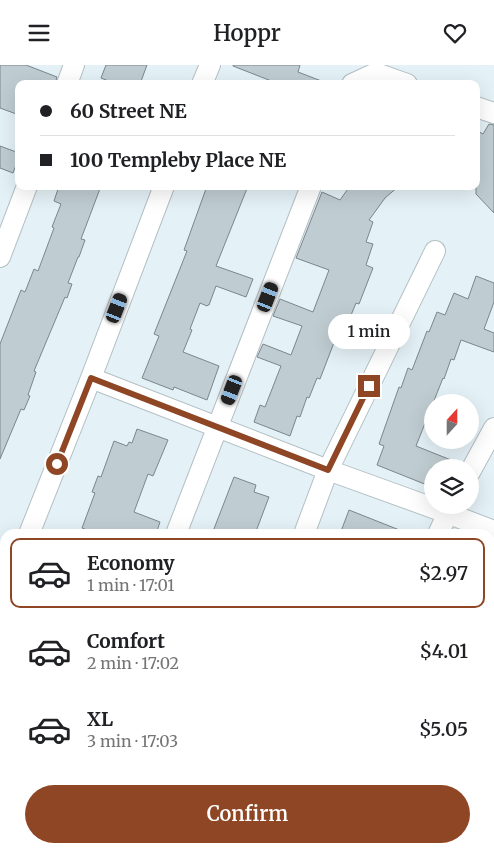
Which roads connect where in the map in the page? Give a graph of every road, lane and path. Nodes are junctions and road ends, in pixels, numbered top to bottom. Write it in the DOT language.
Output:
graph roads {
  1 [pos="74,65"];
  2 [pos="210,65"];
  3 [pos="68,80"];
  4 [pos="204,80"];
  5 [pos="361,80"];
  6 [pos="396,80"];
  7 [pos="480,108"];
  8 [pos="494,113"];
  9 [pos="25,190"];
  10 [pos="162,190"];
  11 [pos="309,190"];
  12 [pos="435,251"];
  13 [pos="0,257"];
  14 [pos="91,378"];
  15 [pos="218,427"];
  16 [pos="494,428"];
  17 [pos="477,459"];
  18 [pos="328,470"];
  19 [pos="424,501"];
  20 [pos="448,514"];
  21 [pos="460,514"];
  22 [pos="31,529"];
  23 [pos="178,529"];
  24 [pos="306,529"];
  25 [pos="440,529"];
  26 [pos="490,529"];
  1 -- 3 [label="street"];
  2 -- 4 [label="street"];
  5 -- 6 [label="street"];
  7 -- 8 [label="street"];
  9 -- 13 [label="street"];
  10 -- 14 [label="street"];
  11 -- 15 [label="street"];
  12 -- 18 [label="street"];
  14 -- 15 [label="street"];
  14 -- 22 [label="street"];
  15 -- 18 [label="street"];
  15 -- 23 [label="street"];
  16 -- 17 [label="street"];
  18 -- 19 [label="street"];
  18 -- 24 [label="street"];
  20 -- 25 [label="street"];
  21 -- 26 [label="street"];
}
